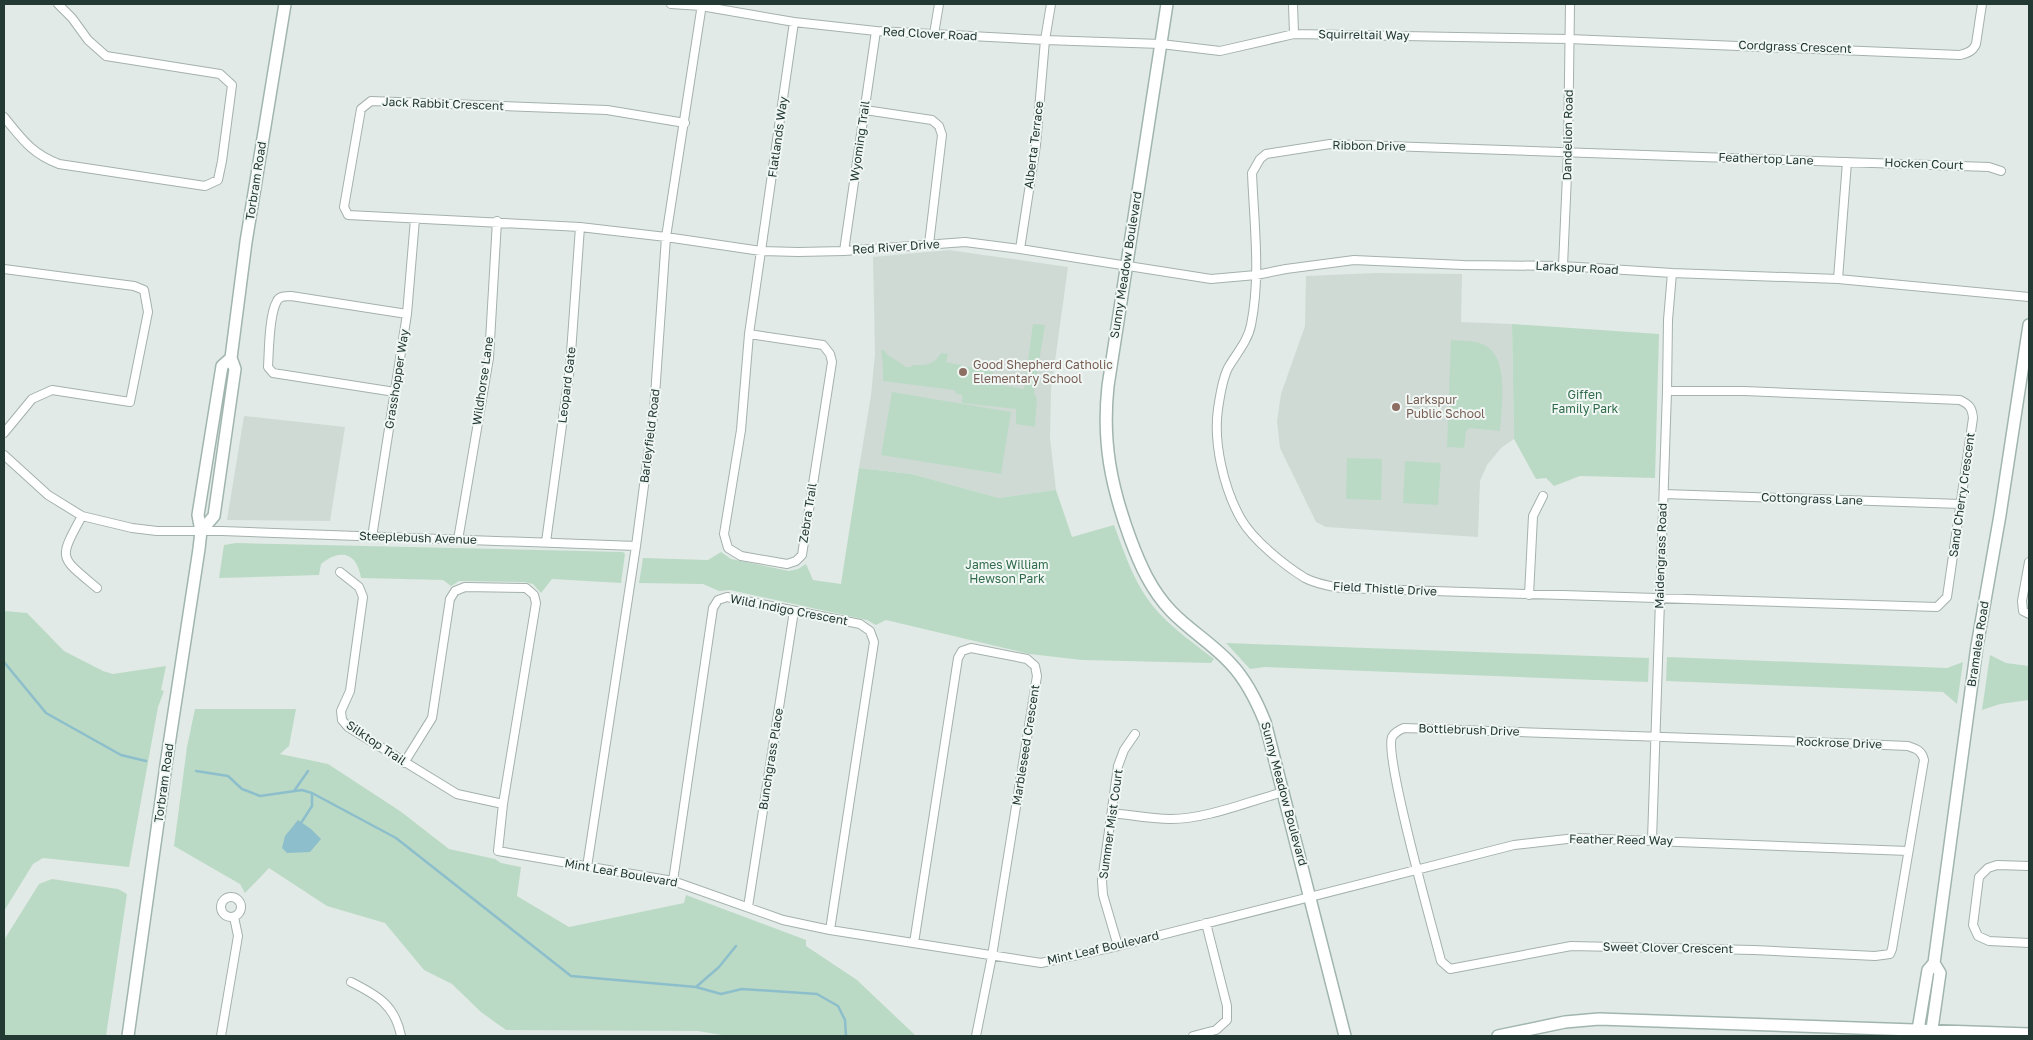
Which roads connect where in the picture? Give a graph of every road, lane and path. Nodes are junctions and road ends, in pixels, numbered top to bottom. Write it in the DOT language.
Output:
graph roads {
  1 [pos="58,4"];
  2 [pos="285,4"];
  3 [pos="671,4"];
  4 [pos="939,4"];
  5 [pos="1051,4"];
  6 [pos="1167,4"];
  7 [pos="1293,4"];
  8 [pos="1570,4"];
  9 [pos="1982,4"];
  10 [pos="702,5"];
  11 [pos="794,22"];
  12 [pos="876,31"];
  13 [pos="934,34"];
  14 [pos="1294,34"];
  15 [pos="1569,39"];
  16 [pos="1045,40"];
  17 [pos="1161,44"];
  18 [pos="865,110"];
  19 [pos="4,117"];
  20 [pos="684,123"];
  21 [pos="1568,152"];
  22 [pos="1847,162"];
  23 [pos="2001,172"];
  24 [pos="415,219"];
  25 [pos="496,222"];
  26 [pos="580,227"];
  27 [pos="666,237"];
  28 [pos="929,244"];
  29 [pos="1020,249"];
  30 [pos="761,251"];
  31 [pos="844,251"];
  32 [pos="1126,266"];
  33 [pos="1563,266"];
  34 [pos="4,269"];
  35 [pos="1672,273"];
  36 [pos="1256,275"];
  37 [pos="1838,279"];
  38 [pos="2029,297"];
  39 [pos="407,314"];
  40 [pos="2029,325"];
  41 [pos="749,334"];
  42 [pos="231,358"];
  43 [pos="1667,390"];
  44 [pos="395,392"];
  45 [pos="4,433"];
  46 [pos="4,455"];
  47 [pos="1664,494"];
  48 [pos="1543,496"];
  49 [pos="1961,504"];
  50 [pos="82,516"];
  51 [pos="201,531"];
  52 [pos="372,537"];
  53 [pos="458,540"];
  54 [pos="546,542"];
  55 [pos="636,546"];
  56 [pos="2029,562"];
  57 [pos="340,572"];
  58 [pos="97,588"];
  59 [pos="1529,595"];
  60 [pos="1660,600"];
  61 [pos="794,611"];
  62 [pos="2029,614"];
  63 [pos="1135,734"];
  64 [pos="1655,738"];
  65 [pos="404,763"];
  66 [pos="1284,792"];
  67 [pos="503,804"];
  68 [pos="1112,814"];
  69 [pos="1652,840"];
  70 [pos="1908,851"];
  71 [pos="2029,866"];
  72 [pos="587,867"];
  73 [pos="1417,870"];
  74 [pos="673,881"];
  75 [pos="1310,897"];
  76 [pos="748,907"];
  77 [pos="234,917"];
  78 [pos="1206,924"];
  79 [pos="830,930"];
  80 [pos="914,943"];
  81 [pos="2029,943"];
  82 [pos="1118,946"];
  83 [pos="992,956"];
  84 [pos="1934,963"];
  85 [pos="351,982"];
  86 [pos="1917,1034"];
  87 [pos="1932,1034"];
  88 [pos="2029,1034"];
  89 [pos="128,1036"];
  90 [pos="222,1036"];
  91 [pos="401,1036"];
  92 [pos="976,1036"];
  93 [pos="1193,1036"];
  94 [pos="1346,1036"];
  95 [pos="1498,1036"];
  1 -- 19 [label="street"];
  2 -- 42 [label="main road, Torbram Road"];
  3 -- 10 [label="street, Red Clover Road"];
  4 -- 13 [label="street"];
  5 -- 16 [label="street, Alberta Terrace"];
  6 -- 17 [label="main road, Sunny Meadow Boulevard"];
  7 -- 14 [label="street"];
  8 -- 15 [label="street, Dandelion Road"];
  9 -- 15 [label="street, Cordgrass Crescent"];
  10 -- 11 [label="street, Red Clover Road"];
  10 -- 20 [label="street, Barleyfield Road"];
  11 -- 12 [label="street, Red Clover Road"];
  11 -- 30 [label="street, Flatlands Way"];
  12 -- 13 [label="street, Red Clover Road"];
  12 -- 18 [label="street, Wyoming Trail"];
  13 -- 16 [label="street, Red Clover Road"];
  14 -- 15 [label="street, Squirreltail Way"];
  14 -- 17 [label="street, Squirreltail Way"];
  15 -- 21 [label="street, Dandelion Road"];
  16 -- 17 [label="street, Red Clover Road"];
  16 -- 29 [label="street, Alberta Terrace"];
  17 -- 32 [label="main road, Sunny Meadow Boulevard"];
  18 -- 28 [label="street"];
  18 -- 31 [label="street, Wyoming Trail"];
  20 -- 24 [label="street, Jack Rabbit Crescent"];
  20 -- 27 [label="street, Barleyfield Road"];
  21 -- 22 [label="street, Feathertop Lane"];
  21 -- 33 [label="street, Dandelion Road"];
  21 -- 36 [label="street, Ribbon Drive"];
  22 -- 23 [label="street, Hocken Court"];
  22 -- 37 [label="street"];
  24 -- 25 [label="street, Jack Rabbit Crescent"];
  24 -- 39 [label="street, Grasshopper Way"];
  25 -- 26 [label="street, Jack Rabbit Crescent"];
  25 -- 53 [label="street, Wildhorse Lane"];
  26 -- 27 [label="street, Jack Rabbit Crescent"];
  26 -- 54 [label="street, Leopard Gate"];
  27 -- 30 [label="street, Red River Drive"];
  27 -- 55 [label="street, Barleyfield Road"];
  28 -- 29 [label="street, Red River Drive"];
  28 -- 31 [label="street, Red River Drive"];
  29 -- 32 [label="street, Red River Drive"];
  30 -- 31 [label="street, Red River Drive"];
  30 -- 41 [label="street, Zebra Trail"];
  32 -- 36 [label="street, Larkspur Road"];
  32 -- 66 [label="main road, Sunny Meadow Boulevard"];
  33 -- 35 [label="street, Larkspur Road"];
  33 -- 36 [label="street, Larkspur Road"];
  34 -- 45 [label="street"];
  35 -- 37 [label="street, Larkspur Road"];
  35 -- 43 [label="street, Maidengrass Road"];
  36 -- 59 [label="street, Field Thistle Drive"];
  37 -- 38 [label="street, Larkspur Road"];
  39 -- 44 [label="street, Grasshopper Way"];
  39 -- 44 [label="street"];
  40 -- 84 [label="main road, Bramalea Road"];
  41 -- 41 [label="street, Zebra Trail"];
  42 -- 51 [label="main road, Torbram Road"];
  42 -- 51 [label="main road, Torbram Road"];
  43 -- 47 [label="street, Maidengrass Road"];
  43 -- 49 [label="street, Sand Cherry Crescent"];
  44 -- 52 [label="street, Grasshopper Way"];
  46 -- 50 [label="street, Steeplebush Avenue"];
  47 -- 49 [label="street, Cottongrass Lane"];
  47 -- 60 [label="street, Maidengrass Road"];
  48 -- 59 [label="street"];
  49 -- 60 [label="street, Sand Cherry Crescent"];
  50 -- 51 [label="street, Steeplebush Avenue"];
  50 -- 58 [label="street"];
  51 -- 52 [label="street, Steeplebush Avenue"];
  51 -- 89 [label="main road, Torbram Road"];
  52 -- 53 [label="street, Steeplebush Avenue"];
  53 -- 54 [label="street, Steeplebush Avenue"];
  54 -- 55 [label="street, Steeplebush Avenue"];
  55 -- 72 [label="street, Barleyfield Road"];
  56 -- 62 [label="street"];
  57 -- 65 [label="street, Silktop Trail"];
  59 -- 60 [label="street, Field Thistle Drive"];
  60 -- 64 [label="street, Maidengrass Road"];
  61 -- 74 [label="street, Wild Indigo Crescent"];
  61 -- 76 [label="street, Bunchgrass Place"];
  61 -- 79 [label="street, Wild Indigo Crescent"];
  63 -- 68 [label="street, Summer Mist Court"];
  64 -- 69 [label="street, Maidengrass Road"];
  64 -- 70 [label="street, Rockrose Drive"];
  64 -- 73 [label="street, Bottlebrush Drive"];
  65 -- 67 [label="street, Silktop Trail"];
  65 -- 67 [label="street, Mint Leaf Boulevard"];
  66 -- 68 [label="street"];
  66 -- 75 [label="main road, Sunny Meadow Boulevard"];
  67 -- 72 [label="street, Mint Leaf Boulevard"];
  68 -- 82 [label="street, Summer Mist Court"];
  69 -- 70 [label="street, Feather Reed Way"];
  69 -- 73 [label="street, Feather Reed Way"];
  70 -- 73 [label="street, Sweet Clover Crescent"];
  71 -- 81 [label="street"];
  72 -- 74 [label="street, Mint Leaf Boulevard"];
  73 -- 75 [label="street, Feather Reed Way"];
  74 -- 76 [label="street, Mint Leaf Boulevard"];
  75 -- 78 [label="street, Mint Leaf Boulevard"];
  75 -- 94 [label="main road, Sunny Meadow Boulevard"];
  76 -- 79 [label="street, Mint Leaf Boulevard"];
  77 -- 90 [label="street"];
  78 -- 82 [label="street, Mint Leaf Boulevard"];
  78 -- 93 [label="street"];
  79 -- 80 [label="street, Mint Leaf Boulevard"];
  80 -- 83 [label="street, Mint Leaf Boulevard"];
  80 -- 83 [label="street, Marbleseed Crescent"];
  82 -- 83 [label="street, Mint Leaf Boulevard"];
  83 -- 92 [label="street, Marbleseed Crescent"];
  84 -- 86 [label="main road, Bramalea Road"];
  84 -- 87 [label="main road, Bramalea Road"];
  85 -- 91 [label="street"];
  86 -- 87 [label="main road"];
  86 -- 95 [label="main road"];
  87 -- 88 [label="main road"];
}
